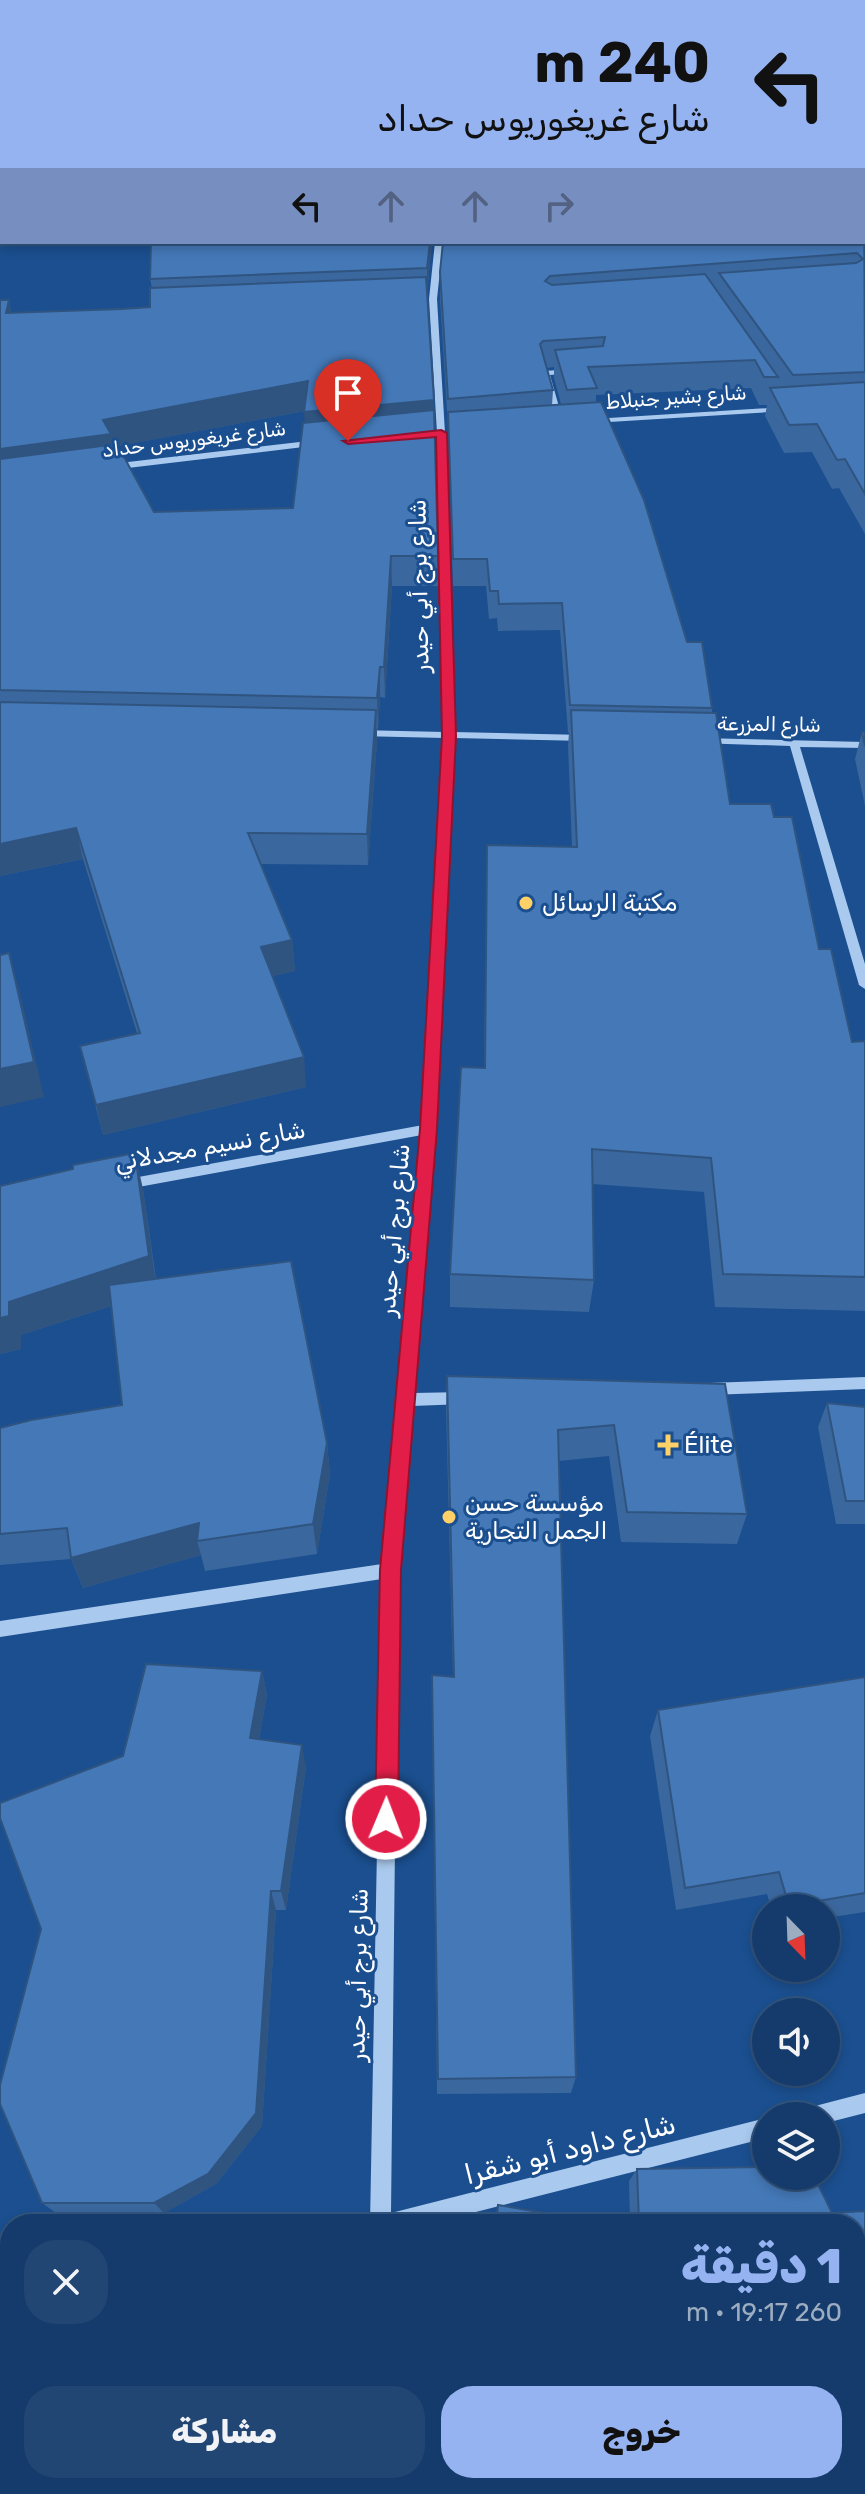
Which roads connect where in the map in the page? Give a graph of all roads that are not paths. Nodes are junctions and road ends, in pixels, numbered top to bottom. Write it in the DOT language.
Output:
graph roads {
  1 [pos="439,244"];
  2 [pos="418,299"];
  3 [pos="433,299"];
  4 [pos="585,370"];
  5 [pos="776,396"];
  6 [pos="798,408"];
  7 [pos="785,409"];
  8 [pos="560,423"];
  9 [pos="545,424"];
  10 [pos="456,432"];
  11 [pos="441,433"];
  12 [pos="426,434"];
  13 [pos="333,442"];
  14 [pos="101,468"];
  15 [pos="342,733"];
  16 [pos="449,736"];
  17 [pos="606,739"];
  18 [pos="684,741"];
  19 [pos="794,743"];
  20 [pos="865,745"];
  21 [pos="865,985"];
  22 [pos="429,1129"];
  23 [pos="107,1188"];
  24 [pos="865,1383"];
  25 [pos="690,1390"];
  26 [pos="484,1397"];
  27 [pos="404,1400"];
  28 [pos="390,1570"];
  29 [pos="0,1629"];
  30 [pos="865,2103"];
  31 [pos="840,2110"];
  32 [pos="752,2132"];
  33 [pos="380,2214"];
  34 [pos="427,2214"];
  1 -- 3 [label="street, شارع برج أبي حيدر"];
  2 -- 3 [label="street"];
  3 -- 11 [label="street, شارع برج أبي حيدر"];
  4 -- 8 [label="street"];
  5 -- 7 [label="street"];
  6 -- 7 [label="street, شارع بشير جنبلاط"];
  7 -- 8 [label="street, شارع بشير جنبلاط"];
  8 -- 9 [label="street, شارع بشير جنبلاط"];
  10 -- 11 [label="street"];
  11 -- 12 [label="street"];
  11 -- 16 [label="street, شارع برج أبي حيدر"];
  13 -- 14 [label="street, شارع غريغوريوس حداد"];
  15 -- 16 [label="street"];
  16 -- 17 [label="street"];
  16 -- 22 [label="street, شارع برج أبي حيدر"];
  18 -- 19 [label="street, شارع المزرعة"];
  19 -- 20 [label="street, شارع المزرعة"];
  19 -- 21 [label="street"];
  22 -- 23 [label="street, شارع نسيم مجدلاني"];
  22 -- 27 [label="street, شارع برج أبي حيدر"];
  24 -- 25 [label="street"];
  26 -- 27 [label="street"];
  27 -- 28 [label="street, شارع برج أبي حيدر"];
  28 -- 29 [label="street"];
  28 -- 33 [label="street, شارع برج أبي حيدر"];
  30 -- 31 [label="street"];
  32 -- 34 [label="street, شارع داود أبو شقرا"];
}
